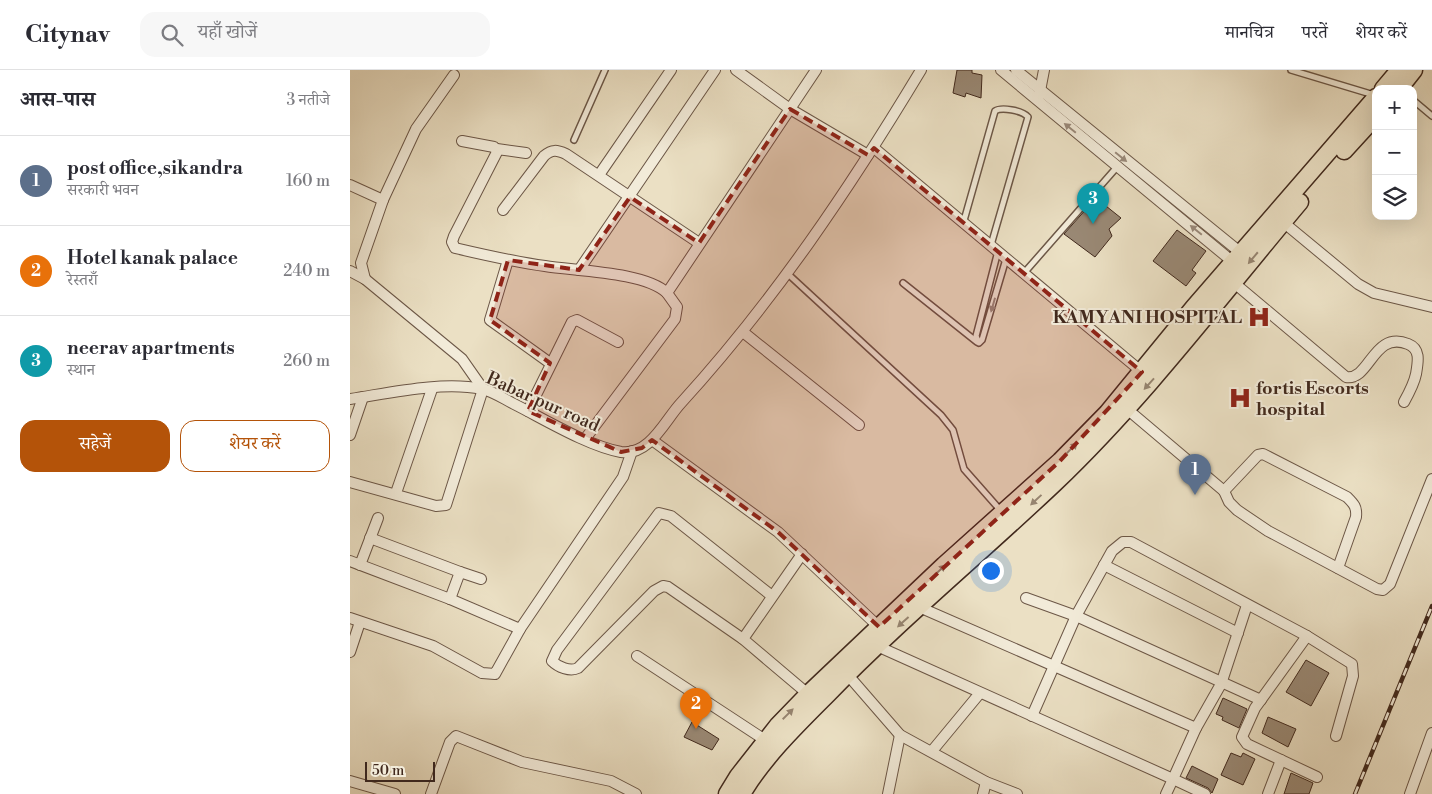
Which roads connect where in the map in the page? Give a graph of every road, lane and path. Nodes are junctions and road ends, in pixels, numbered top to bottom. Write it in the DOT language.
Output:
graph roads {
  1 [pos="606,70"];
  2 [pos="671,70"];
  3 [pos="715,70"];
  4 [pos="736,70"];
  5 [pos="816,70"];
  6 [pos="921,70"];
  7 [pos="1001,70"];
  8 [pos="1044,70"];
  9 [pos="1291,70"];
  10 [pos="1399,70"];
  11 [pos="1414,70"];
  12 [pos="1017,73"];
  13 [pos="454,75"];
  14 [pos="1396,85"];
  15 [pos="1398,85"];
  16 [pos="1040,91"];
  17 [pos="1372,95"];
  18 [pos="1372,101"];
  19 [pos="1038,102"];
  20 [pos="1417,103"];
  21 [pos="790,109"];
  22 [pos="1432,116"];
  23 [pos="1372,121"];
  24 [pos="574,140"];
  25 [pos="462,141"];
  26 [pos="497,149"];
  27 [pos="871,151"];
  28 [pos="526,153"];
  29 [pos="1118,167"];
  30 [pos="598,175"];
  31 [pos="350,185"];
  32 [pos="630,197"];
  33 [pos="383,200"];
  34 [pos="503,210"];
  35 [pos="1283,222"];
  36 [pos="963,224"];
  37 [pos="699,243"];
  38 [pos="994,248"];
  39 [pos="1237,257"];
  40 [pos="1006,258"];
  41 [pos="508,260"];
  42 [pos="579,270"];
  43 [pos="350,271"];
  44 [pos="1024,273"];
  45 [pos="788,274"];
  46 [pos="365,279"];
  47 [pos="1233,282"];
  48 [pos="904,283"];
  49 [pos="667,293"];
  50 [pos="1431,304"];
  51 [pos="743,332"];
  52 [pos="618,342"];
  53 [pos="978,342"];
  54 [pos="550,363"];
  55 [pos="1142,372"];
  56 [pos="432,389"];
  57 [pos="483,389"];
  58 [pos="363,397"];
  59 [pos="350,399"];
  60 [pos="1404,402"];
  61 [pos="1127,409"];
  62 [pos="528,411"];
  63 [pos="859,425"];
  64 [pos="350,435"];
  65 [pos="585,439"];
  66 [pos="652,440"];
  67 [pos="632,451"];
  68 [pos="1432,479"];
  69 [pos="350,482"];
  70 [pos="1224,491"];
  71 [pos="396,493"];
  72 [pos="1003,513"];
  73 [pos="378,518"];
  74 [pos="370,538"];
  75 [pos="802,554"];
  76 [pos="350,561"];
  77 [pos="360,565"];
  78 [pos="1104,565"];
  79 [pos="1338,568"];
  80 [pos="460,572"];
  81 [pos="481,579"];
  82 [pos="772,596"];
  83 [pos="1026,598"];
  84 [pos="450,599"];
  85 [pos="1247,605"];
  86 [pos="919,607"];
  87 [pos="1076,616"];
  88 [pos="355,620"];
  89 [pos="879,627"];
  90 [pos="520,629"];
  91 [pos="1238,633"];
  92 [pos="1307,636"];
  93 [pos="743,639"];
  94 [pos="877,646"];
  95 [pos="350,652"];
  96 [pos="637,656"];
  97 [pos="1053,666"];
  98 [pos="847,674"];
  99 [pos="1221,684"];
  100 [pos="980,693"];
  101 [pos="808,694"];
  102 [pos="1261,700"];
  103 [pos="1032,716"];
  104 [pos="1196,728"];
  105 [pos="1432,733"];
  106 [pos="900,735"];
  107 [pos="1336,736"];
  108 [pos="766,740"];
  109 [pos="1430,745"];
  110 [pos="932,751"];
  111 [pos="1281,760"];
  112 [pos="1317,777"];
  113 [pos="1173,779"];
  114 [pos="350,781"];
  115 [pos="986,782"];
  116 [pos="395,794"];
  117 [pos="431,794"];
  118 [pos="636,794"];
  119 [pos="727,794"];
  120 [pos="742,794"];
  121 [pos="888,794"];
  122 [pos="983,794"];
  123 [pos="1018,794"];
  124 [pos="1166,794"];
  125 [pos="1205,794"];
  126 [pos="1268,794"];
  127 [pos="1410,794"];
  1 -- 24 [label="lane"];
  2 -- 30 [label="street"];
  3 -- 32 [label="street"];
  4 -- 21 [label="street"];
  5 -- 21 [label="street"];
  6 -- 27 [label="street"];
  7 -- 12 [label="street"];
  8 -- 16 [label="street"];
  9 -- 17 [label="lane"];
  10 -- 14 [label="highway"];
  11 -- 15 [label="highway"];
  12 -- 16 [label="street"];
  12 -- 19 [label="street"];
  13 -- 33 [label="street"];
  16 -- 19 [label="street"];
  16 -- 39 [label="street, one-way"];
  18 -- 39 [label="highway"];
  29 -- 19 [label="street, one-way"];
  20 -- 22 [label="lane"];
  21 -- 27 [label="street"];
  21 -- 37 [label="street"];
  23 -- 35 [label="highway"];
  25 -- 26 [label="street"];
  26 -- 28 [label="street"];
  26 -- 41 [label="street"];
  27 -- 36 [label="street"];
  27 -- 45 [label="street"];
  39 -- 29 [label="street, one-way"];
  29 -- 44 [label="lane"];
  30 -- 32 [label="street"];
  30 -- 34 [label="street"];
  31 -- 33 [label="street"];
  32 -- 37 [label="street"];
  32 -- 42 [label="street"];
  33 -- 46 [label="street"];
  35 -- 47 [label="highway, one-way"];
  35 -- 50 [label="street"];
  36 -- 38 [label="street"];
  36 -- 38 [label="lane"];
  37 -- 49 [label="street"];
  38 -- 40 [label="street"];
  38 -- 53 [label="lane"];
  39 -- 55 [label="highway"];
  40 -- 44 [label="street"];
  40 -- 53 [label="lane, one-way"];
  41 -- 42 [label="street"];
  41 -- 54 [label="street"];
  42 -- 49 [label="street"];
  43 -- 46 [label="street"];
  44 -- 55 [label="street"];
  45 -- 51 [label="street"];
  45 -- 72 [label="lane"];
  46 -- 57 [label="street"];
  47 -- 60 [label="street"];
  47 -- 61 [label="highway, one-way"];
  48 -- 53 [label="lane"];
  49 -- 65 [label="street"];
  51 -- 63 [label="street"];
  51 -- 66 [label="street"];
  52 -- 54 [label="street"];
  54 -- 62 [label="street"];
  72 -- 55 [label="highway, one-way"];
  56 -- 57 [label="street, Babar pur road"];
  56 -- 58 [label="street, Babar pur road"];
  56 -- 71 [label="street"];
  57 -- 62 [label="street, Babar pur road"];
  57 -- 71 [label="street"];
  58 -- 59 [label="street, Babar pur road"];
  58 -- 64 [label="street"];
  61 -- 70 [label="street"];
  61 -- 86 [label="highway, one-way"];
  62 -- 65 [label="street, Babar pur road"];
  65 -- 67 [label="street, Babar pur road"];
  66 -- 67 [label="street"];
  66 -- 75 [label="street"];
  67 -- 90 [label="street"];
  68 -- 79 [label="street"];
  69 -- 71 [label="street"];
  70 -- 79 [label="street"];
  70 -- 79 [label="street"];
  89 -- 72 [label="highway, one-way"];
  73 -- 74 [label="street"];
  74 -- 77 [label="street"];
  74 -- 80 [label="street"];
  75 -- 82 [label="street"];
  75 -- 89 [label="street"];
  76 -- 77 [label="street"];
  77 -- 84 [label="street"];
  78 -- 85 [label="street"];
  78 -- 87 [label="street"];
  78 -- 91 [label="street"];
  80 -- 81 [label="street"];
  80 -- 84 [label="street"];
  82 -- 93 [label="street"];
  82 -- 93 [label="street"];
  83 -- 87 [label="street"];
  84 -- 90 [label="street"];
  85 -- 91 [label="street"];
  85 -- 92 [label="street"];
  86 -- 94 [label="highway, one-way"];
  86 -- 97 [label="street"];
  87 -- 97 [label="street"];
  87 -- 99 [label="street"];
  88 -- 90 [label="street"];
  88 -- 95 [label="street"];
  89 -- 101 [label="highway"];
  91 -- 99 [label="street"];
  92 -- 102 [label="street"];
  92 -- 107 [label="street"];
  93 -- 101 [label="street"];
  94 -- 98 [label="highway"];
  94 -- 100 [label="street"];
  96 -- 108 [label="street"];
  97 -- 103 [label="street"];
  97 -- 104 [label="street"];
  98 -- 106 [label="street"];
  98 -- 120 [label="highway"];
  99 -- 102 [label="street"];
  99 -- 104 [label="street"];
  100 -- 103 [label="street"];
  100 -- 110 [label="street"];
  108 -- 101 [label="highway, one-way"];
  102 -- 111 [label="street"];
  103 -- 113 [label="street"];
  104 -- 113 [label="street"];
  105 -- 109 [label="street"];
  106 -- 110 [label="street"];
  106 -- 121 [label="street"];
  108 -- 119 [label="highway"];
  109 -- 127 [label="street"];
  110 -- 115 [label="street"];
  111 -- 112 [label="street"];
  111 -- 126 [label="street"];
  113 -- 124 [label="street"];
  113 -- 125 [label="street"];
  114 -- 116 [label="street"];
  115 -- 122 [label="street"];
  115 -- 123 [label="street"];
  117 -- 118 [label="street"];
}
